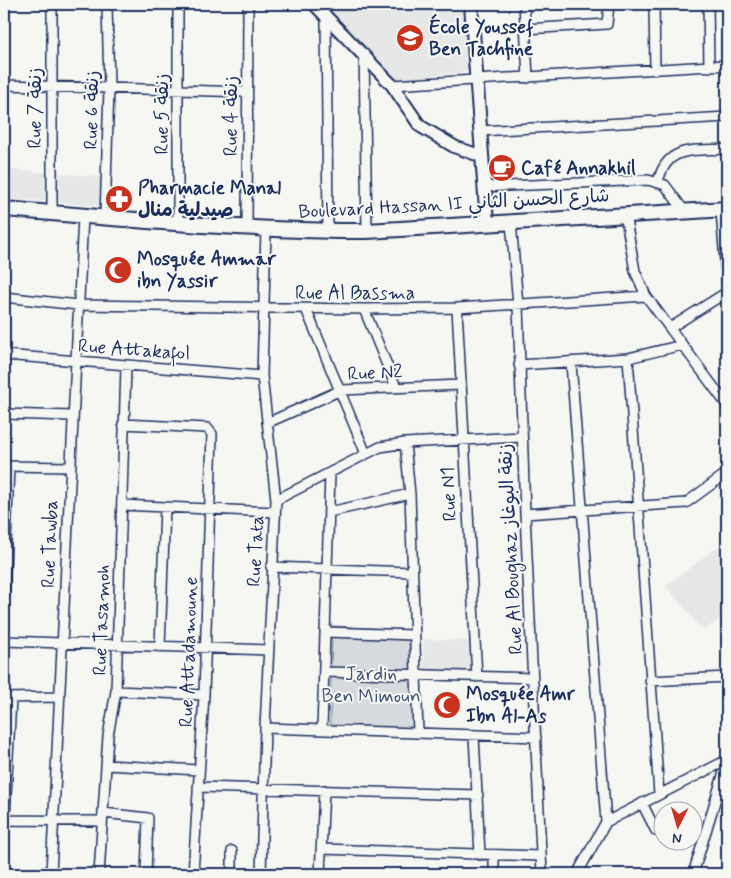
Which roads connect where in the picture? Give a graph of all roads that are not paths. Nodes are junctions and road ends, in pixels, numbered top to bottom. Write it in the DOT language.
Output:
graph roads {
  1 [pos="52,4"];
  2 [pos="107,4"];
  3 [pos="178,4"];
  4 [pos="248,4"];
  5 [pos="314,4"];
  6 [pos="471,4"];
  7 [pos="524,4"];
  8 [pos="609,4"];
  9 [pos="654,4"];
  10 [pos="708,4"];
  11 [pos="326,16"];
  12 [pos="525,29"];
  13 [pos="364,54"];
  14 [pos="727,66"];
  15 [pos="709,67"];
  16 [pos="654,70"];
  17 [pos="528,78"];
  18 [pos="476,82"];
  19 [pos="4,85"];
  20 [pos="392,85"];
  21 [pos="52,86"];
  22 [pos="109,88"];
  23 [pos="178,91"];
  24 [pos="247,92"];
  25 [pos="727,117"];
  26 [pos="479,131"];
  27 [pos="727,149"];
  28 [pos="481,156"];
  29 [pos="658,182"];
  30 [pos="483,187"];
  31 [pos="4,209"];
  32 [pos="724,210"];
  33 [pos="685,212"];
  34 [pos="52,213"];
  35 [pos="626,214"];
  36 [pos="82,216"];
  37 [pos="105,218"];
  38 [pos="511,222"];
  39 [pos="487,223"];
  40 [pos="178,224"];
  41 [pos="247,229"];
  42 [pos="266,230"];
  43 [pos="367,230"];
  44 [pos="328,231"];
  45 [pos="727,291"];
  46 [pos="646,296"];
  47 [pos="4,297"];
  48 [pos="78,305"];
  49 [pos="518,305"];
  50 [pos="457,308"];
  51 [pos="264,309"];
  52 [pos="306,309"];
  53 [pos="364,310"];
  54 [pos="670,328"];
  55 [pos="682,345"];
  56 [pos="4,355"];
  57 [pos="628,358"];
  58 [pos="76,362"];
  59 [pos="571,363"];
  60 [pos="519,365"];
  61 [pos="126,366"];
  62 [pos="262,376"];
  63 [pos="462,385"];
  64 [pos="396,388"];
  65 [pos="341,390"];
  66 [pos="727,405"];
  67 [pos="4,414"];
  68 [pos="72,416"];
  69 [pos="267,423"];
  70 [pos="123,424"];
  71 [pos="522,437"];
  72 [pos="463,441"];
  73 [pos="405,443"];
  74 [pos="366,454"];
  75 [pos="6,466"];
  76 [pos="69,467"];
  77 [pos="727,473"];
  78 [pos="330,474"];
  79 [pos="410,494"];
  80 [pos="276,500"];
  81 [pos="122,505"];
  82 [pos="639,506"];
  83 [pos="165,507"];
  84 [pos="211,507"];
  85 [pos="584,510"];
  86 [pos="275,512"];
  87 [pos="329,512"];
  88 [pos="525,514"];
  89 [pos="271,567"];
  90 [pos="327,569"];
  91 [pos="412,572"];
  92 [pos="4,596"];
  93 [pos="326,632"];
  94 [pos="414,635"];
  95 [pos="4,641"];
  96 [pos="62,644"];
  97 [pos="116,646"];
  98 [pos="160,647"];
  99 [pos="206,648"];
  100 [pos="268,650"];
  101 [pos="326,672"];
  102 [pos="415,676"];
  103 [pos="477,677"];
  104 [pos="727,677"];
  105 [pos="533,678"];
  106 [pos="650,681"];
  107 [pos="116,691"];
  108 [pos="204,695"];
  109 [pos="60,697"];
  110 [pos="7,698"];
  111 [pos="265,728"];
  112 [pos="322,730"];
  113 [pos="418,733"];
  114 [pos="474,735"];
  115 [pos="536,737"];
  116 [pos="727,761"];
  117 [pos="106,765"];
  118 [pos="199,770"];
  119 [pos="198,787"];
  120 [pos="263,788"];
  121 [pos="324,790"];
  122 [pos="659,794"];
  123 [pos="478,795"];
  124 [pos="642,803"];
  125 [pos="103,817"];
  126 [pos="4,820"];
  127 [pos="54,820"];
  128 [pos="606,822"];
  129 [pos="654,827"];
  130 [pos="4,837"];
  131 [pos="320,849"];
  132 [pos="232,851"];
  133 [pos="480,855"];
  134 [pos="494,855"];
  135 [pos="541,856"];
  136 [pos="51,874"];
  137 [pos="99,874"];
  138 [pos="146,874"];
  139 [pos="193,874"];
  140 [pos="232,874"];
  141 [pos="261,874"];
  142 [pos="320,874"];
  143 [pos="494,874"];
  144 [pos="542,874"];
  145 [pos="577,874"];
  146 [pos="693,874"];
  1 -- 21 [label="street, Rue 7 زنقة"];
  2 -- 22 [label="street, Rue 6 زنقة"];
  3 -- 23 [label="street, Rue 5 زنقة"];
  4 -- 24 [label="street, Rue 4 زنقة"];
  5 -- 11 [label="street"];
  6 -- 18 [label="main road"];
  7 -- 12 [label="street"];
  8 -- 12 [label="street"];
  9 -- 16 [label="street"];
  10 -- 15 [label="street"];
  11 -- 13 [label="street"];
  11 -- 44 [label="street"];
  12 -- 17 [label="street"];
  13 -- 20 [label="street"];
  13 -- 43 [label="street"];
  14 -- 15 [label="street"];
  15 -- 16 [label="street"];
  16 -- 17 [label="street"];
  17 -- 18 [label="street"];
  18 -- 20 [label="street"];
  18 -- 26 [label="main road"];
  19 -- 21 [label="street"];
  20 -- 28 [label="street"];
  21 -- 22 [label="street"];
  21 -- 34 [label="street, Rue 7 زنقة"];
  22 -- 23 [label="street"];
  22 -- 37 [label="street, Rue 6 زنقة"];
  23 -- 24 [label="street"];
  23 -- 40 [label="street, Rue 5 زنقة"];
  24 -- 41 [label="street, Rue 4 زنقة"];
  25 -- 26 [label="street"];
  26 -- 28 [label="main road"];
  27 -- 29 [label="street"];
  28 -- 30 [label="main road"];
  29 -- 30 [label="street"];
  29 -- 33 [label="street"];
  30 -- 39 [label="main road"];
  31 -- 34 [label="main road, Boulevard Hassan II شارع الحسن الثاني"];
  32 -- 33 [label="main road, Boulevard Hassan II شارع الحسن الثاني"];
  32 -- 45 [label="street"];
  33 -- 35 [label="main road, Boulevard Hassan II شارع الحسن الثاني"];
  34 -- 36 [label="main road, Boulevard Hassan II شارع الحسن الثاني"];
  35 -- 38 [label="main road, Boulevard Hassan II شارع الحسن الثاني"];
  35 -- 46 [label="street"];
  36 -- 37 [label="main road, Boulevard Hassan II شارع الحسن الثاني"];
  36 -- 48 [label="street, Rue Tawba"];
  37 -- 40 [label="main road, Boulevard Hassan II شارع الحسن الثاني"];
  38 -- 39 [label="main road, Boulevard Hassan II شارع الحسن الثاني"];
  38 -- 49 [label="street, Rue Al Boughaz زنقة البوغاز"];
  39 -- 43 [label="main road, Boulevard Hassan II شارع الحسن الثاني"];
  40 -- 41 [label="main road, Boulevard Hassan II شارع الحسن الثاني"];
  41 -- 42 [label="main road, Boulevard Hassan II شارع الحسن الثاني"];
  42 -- 44 [label="main road, Boulevard Hassan II شارع الحسن الثاني"];
  42 -- 51 [label="street, Rue Tata"];
  43 -- 44 [label="main road, Boulevard Hassan II شارع الحسن الثاني"];
  45 -- 54 [label="street"];
  46 -- 49 [label="street, Rue Al Bassma"];
  46 -- 54 [label="street"];
  47 -- 48 [label="street, Rue Al Bassma"];
  48 -- 51 [label="street, Rue Al Bassma"];
  48 -- 58 [label="street, Rue Tawba"];
  49 -- 50 [label="street, Rue Al Bassma"];
  49 -- 60 [label="street, Rue Al Boughaz زنقة البوغاز"];
  50 -- 53 [label="street, Rue Al Bassma"];
  50 -- 63 [label="street, Rue N1"];
  51 -- 52 [label="street, Rue Al Bassma"];
  51 -- 62 [label="street, Rue Tata"];
  52 -- 53 [label="street, Rue Al Bassma"];
  52 -- 65 [label="street"];
  53 -- 64 [label="street"];
  54 -- 55 [label="street"];
  55 -- 57 [label="street"];
  55 -- 66 [label="street"];
  56 -- 58 [label="street, Rue Attakafol"];
  57 -- 59 [label="street"];
  57 -- 82 [label="street"];
  58 -- 61 [label="street, Rue Attakafol"];
  58 -- 68 [label="street, Rue Tawba"];
  59 -- 60 [label="street"];
  59 -- 85 [label="street"];
  60 -- 71 [label="street, Rue Al Boughaz زنقة البوغاز"];
  61 -- 62 [label="street, Rue Attakafol"];
  61 -- 70 [label="street, Rue Tasamoh"];
  62 -- 69 [label="street, Rue Tata"];
  63 -- 64 [label="street, Rue N2"];
  63 -- 72 [label="street, Rue N1"];
  64 -- 65 [label="street, Rue N2"];
  65 -- 69 [label="street, Rue N2"];
  65 -- 74 [label="street"];
  67 -- 68 [label="street"];
  68 -- 76 [label="street, Rue Tawba"];
  69 -- 80 [label="street, Rue Tata"];
  70 -- 81 [label="street, Rue Tasamoh"];
  70 -- 84 [label="street, Rue Attadamoune"];
  71 -- 72 [label="street"];
  71 -- 88 [label="street, Rue Al Boughaz زنقة البوغاز"];
  72 -- 73 [label="street"];
  72 -- 103 [label="street, Rue N1"];
  73 -- 74 [label="street"];
  73 -- 79 [label="street"];
  74 -- 78 [label="street"];
  75 -- 76 [label="street"];
  75 -- 92 [label="street"];
  76 -- 96 [label="street, Rue Tawba"];
  77 -- 82 [label="street"];
  78 -- 80 [label="street"];
  78 -- 87 [label="street"];
  79 -- 87 [label="street"];
  79 -- 91 [label="street"];
  80 -- 86 [label="street, Rue Tata"];
  81 -- 83 [label="street"];
  81 -- 97 [label="street, Rue Tasamoh"];
  82 -- 85 [label="street"];
  82 -- 106 [label="street"];
  83 -- 84 [label="street"];
  83 -- 98 [label="street"];
  84 -- 86 [label="street"];
  84 -- 99 [label="street, Rue Attadamoune"];
  85 -- 88 [label="street"];
  85 -- 128 [label="street"];
  86 -- 89 [label="street, Rue Tata"];
  87 -- 90 [label="street"];
  88 -- 105 [label="street, Rue Al Boughaz زنقة البوغاز"];
  89 -- 90 [label="street"];
  89 -- 100 [label="street, Rue Tata"];
  90 -- 91 [label="street"];
  90 -- 93 [label="street"];
  91 -- 94 [label="street"];
  93 -- 94 [label="street"];
  93 -- 101 [label="street"];
  94 -- 102 [label="street"];
  95 -- 96 [label="street"];
  96 -- 97 [label="street"];
  96 -- 109 [label="street, Rue Tawba"];
  97 -- 98 [label="street"];
  97 -- 107 [label="street, Rue Tasamoh"];
  98 -- 99 [label="street"];
  99 -- 100 [label="street"];
  99 -- 108 [label="street, Rue Attadamoune"];
  100 -- 111 [label="street, Rue Tata"];
  101 -- 102 [label="street"];
  101 -- 112 [label="street"];
  102 -- 103 [label="street"];
  102 -- 113 [label="street"];
  103 -- 105 [label="street"];
  104 -- 106 [label="street"];
  105 -- 115 [label="street, Rue Al Boughaz زنقة البوغاز"];
  106 -- 122 [label="street"];
  107 -- 108 [label="street"];
  107 -- 117 [label="street, Rue Tasamoh"];
  108 -- 118 [label="street, Rue Attadamoune"];
  109 -- 110 [label="street"];
  109 -- 127 [label="street, Rue Tawba"];
  110 -- 126 [label="street"];
  111 -- 112 [label="street"];
  111 -- 120 [label="street, Rue Tata"];
  112 -- 113 [label="street"];
  113 -- 114 [label="street"];
  114 -- 115 [label="street"];
  114 -- 123 [label="street"];
  115 -- 135 [label="street, Rue Al Boughaz زنقة البوغاز"];
  116 -- 122 [label="street"];
  116 -- 146 [label="street"];
  117 -- 118 [label="street"];
  117 -- 125 [label="street, Rue Tasamoh"];
  118 -- 119 [label="street, Rue Attadamoune"];
  119 -- 120 [label="street"];
  119 -- 139 [label="street, Rue Attadamoune"];
  120 -- 121 [label="street"];
  120 -- 141 [label="street, Rue Tata"];
  121 -- 123 [label="street"];
  121 -- 131 [label="street"];
  122 -- 124 [label="street"];
  123 -- 133 [label="street"];
  124 -- 128 [label="street"];
  124 -- 129 [label="street"];
  125 -- 127 [label="street"];
  125 -- 137 [label="street, Rue Tasamoh"];
  125 -- 138 [label="street"];
  126 -- 127 [label="street"];
  126 -- 130 [label="street"];
  127 -- 136 [label="street, Rue Tawba"];
  128 -- 145 [label="street"];
  131 -- 133 [label="street"];
  131 -- 142 [label="street"];
  132 -- 140 [label="street"];
  133 -- 134 [label="street"];
  134 -- 135 [label="street"];
  134 -- 143 [label="street"];
  135 -- 144 [label="street, Rue Al Boughaz زنقة البوغاز"];
}
